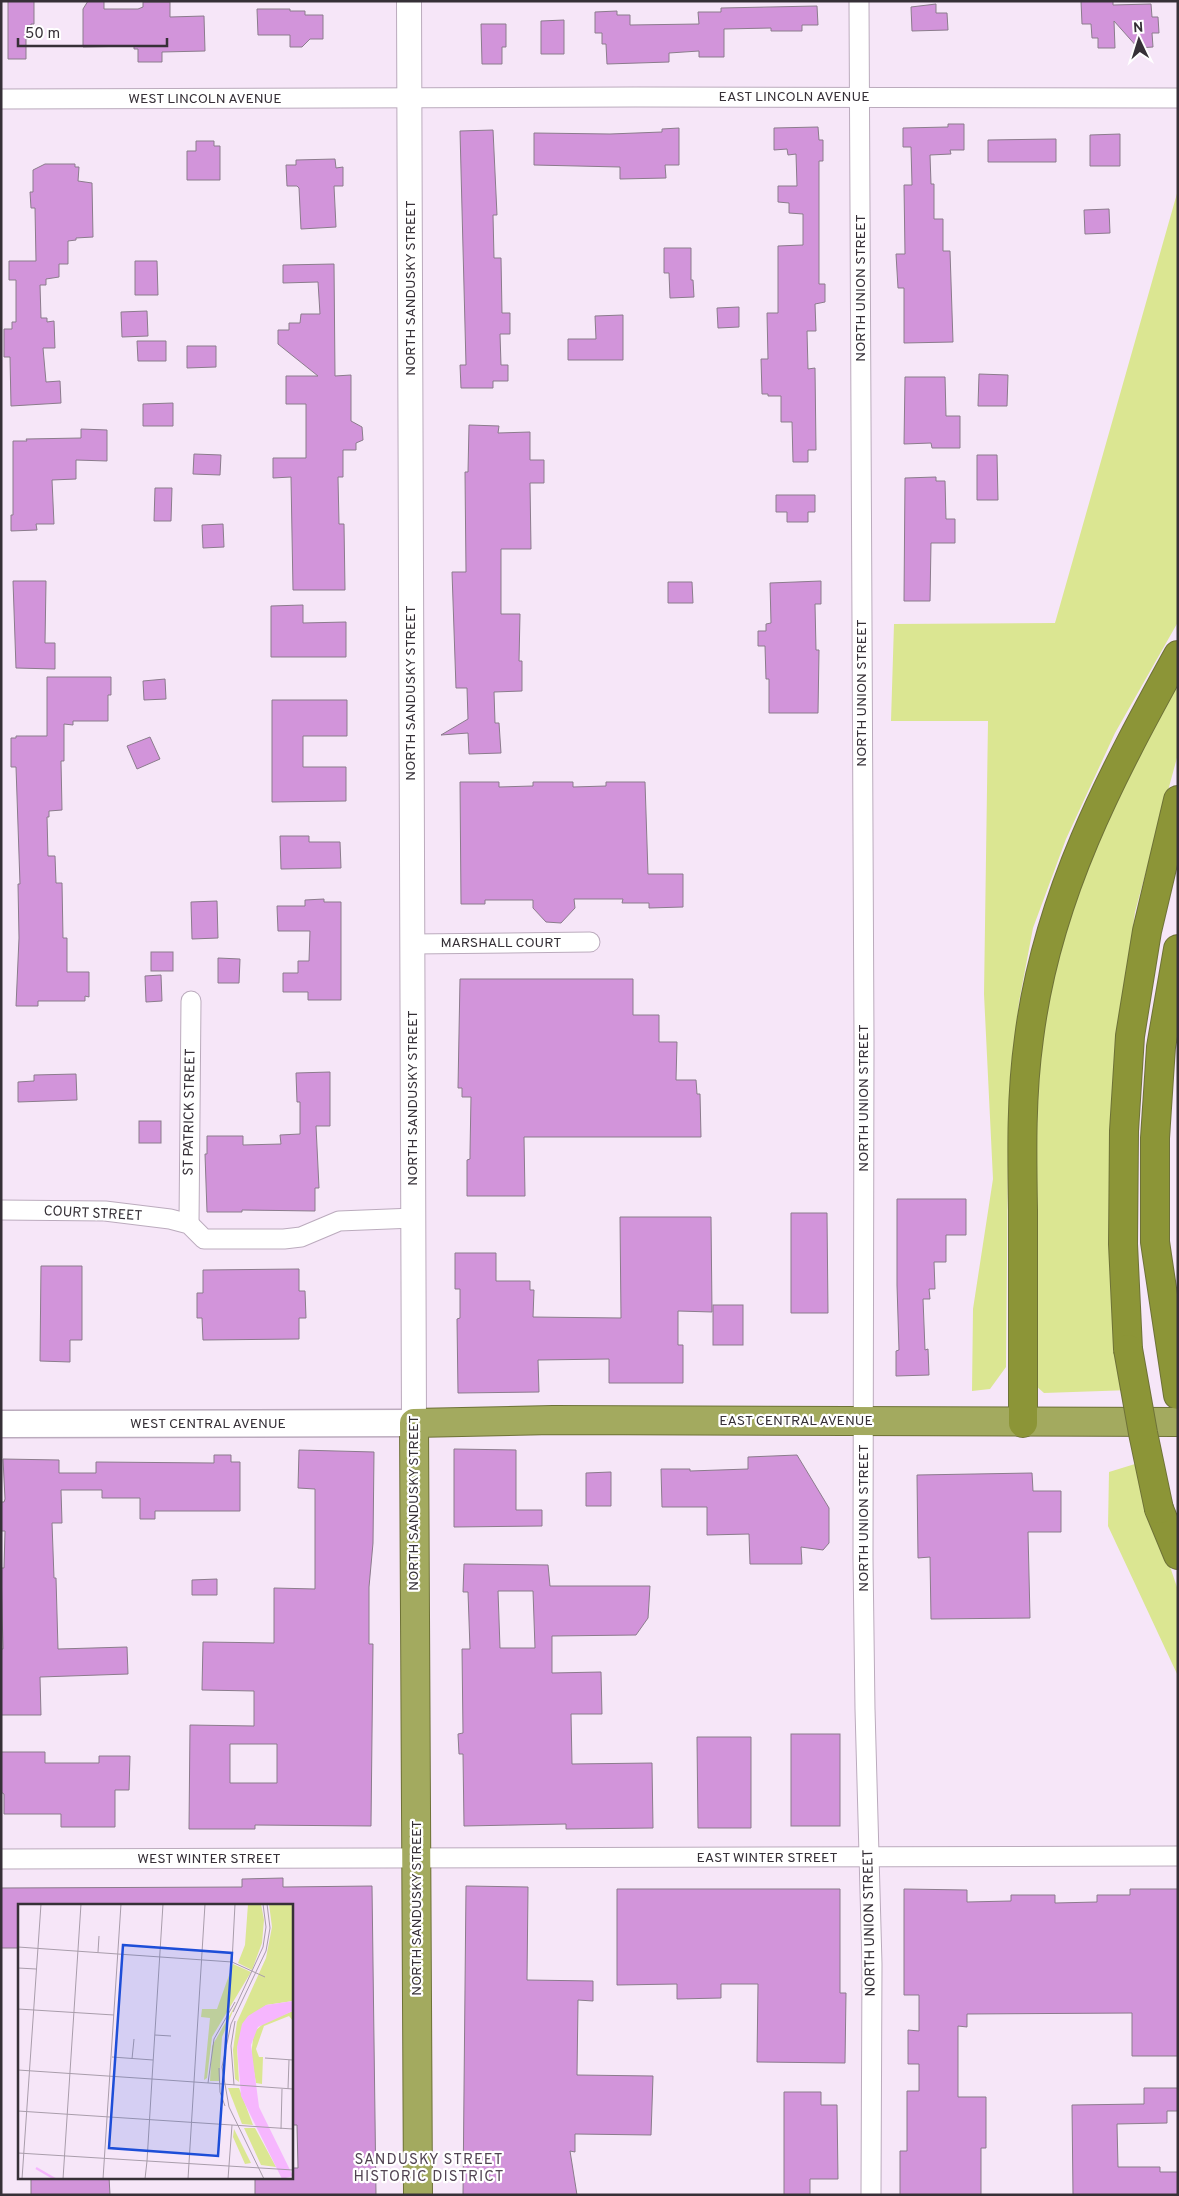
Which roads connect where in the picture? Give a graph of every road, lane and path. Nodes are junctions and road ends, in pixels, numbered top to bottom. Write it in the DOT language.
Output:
graph roads {
  1 [pos="409,1"];
  2 [pos="859,1"];
  3 [pos="860,97"];
  4 [pos="410,98"];
  5 [pos="1178,98"];
  6 [pos="1,99"];
  7 [pos="1178,655"];
  8 [pos="1178,800"];
  9 [pos="590,942"];
  10 [pos="413,944"];
  11 [pos="1178,949"];
  12 [pos="191,1001"];
  13 [pos="1,1210"];
  14 [pos="414,1218"];
  15 [pos="189,1224"];
  16 [pos="1178,1395"];
  17 [pos="864,1421"];
  18 [pos="1023,1422"];
  19 [pos="1178,1422"];
  20 [pos="414,1423"];
  21 [pos="1,1424"];
  22 [pos="1178,1555"];
  23 [pos="1178,1856"];
  24 [pos="869,1857"];
  25 [pos="417,1858"];
  26 [pos="1,1859"];
  27 [pos="418,2195"];
  28 [pos="871,2195"];
  1 -- 4 [label="street, NORTH SANDUSKY STREET"];
  2 -- 3 [label="street, NORTH UNION STREET"];
  3 -- 4 [label="street, EAST LINCOLN AVENUE"];
  3 -- 5 [label="street, EAST LINCOLN AVENUE"];
  3 -- 17 [label="street, NORTH UNION STREET"];
  4 -- 6 [label="street, WEST LINCOLN AVENUE"];
  4 -- 10 [label="street, NORTH SANDUSKY STREET"];
  7 -- 18 [label="highway"];
  8 -- 22 [label="highway, bridge"];
  9 -- 10 [label="street, MARSHALL COURT"];
  10 -- 14 [label="street, NORTH SANDUSKY STREET"];
  11 -- 16 [label="highway"];
  12 -- 15 [label="street, ST PATRICK STREET"];
  13 -- 15 [label="street, COURT STREET"];
  14 -- 15 [label="street, COURT STREET"];
  14 -- 20 [label="street, NORTH SANDUSKY STREET"];
  17 -- 18 [label="highway, EAST CENTRAL AVENUE"];
  17 -- 20 [label="highway, EAST CENTRAL AVENUE"];
  17 -- 24 [label="street, NORTH UNION STREET"];
  18 -- 19 [label="highway, EAST CENTRAL AVENUE"];
  20 -- 21 [label="main road, WEST CENTRAL AVENUE"];
  20 -- 25 [label="highway, NORTH SANDUSKY STREET"];
  23 -- 24 [label="street, EAST WINTER STREET"];
  24 -- 25 [label="street, EAST WINTER STREET"];
  24 -- 28 [label="street, NORTH UNION STREET"];
  25 -- 26 [label="street, WEST WINTER STREET"];
  25 -- 27 [label="highway, NORTH SANDUSKY STREET"];
}
